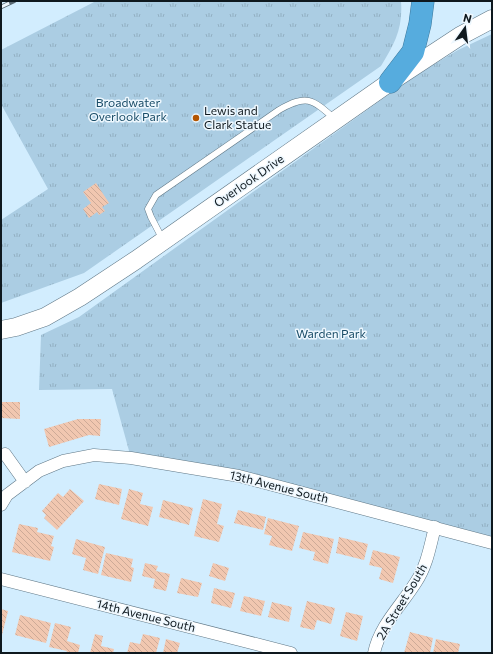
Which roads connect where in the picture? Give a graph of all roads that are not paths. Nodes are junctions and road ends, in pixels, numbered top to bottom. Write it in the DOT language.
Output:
graph roads {
  1 [pos="423,1"];
  2 [pos="492,20"];
  3 [pos="390,82"];
  4 [pos="336,120"];
  5 [pos="163,241"];
  6 [pos="1,330"];
  7 [pos="5,454"];
  8 [pos="25,482"];
  9 [pos="1,504"];
  10 [pos="435,527"];
  11 [pos="492,542"];
  12 [pos="1,579"];
  13 [pos="291,653"];
  14 [pos="374,653"];
  1 -- 3 [label="highway"];
  2 -- 3 [label="main road, Overlook Drive"];
  3 -- 4 [label="main road, Overlook Drive"];
  4 -- 5 [label="main road, Overlook Drive"];
  4 -- 5 [label="lane"];
  5 -- 6 [label="main road, Overlook Drive"];
  7 -- 8 [label="street"];
  8 -- 9 [label="street, 13th Avenue South"];
  8 -- 10 [label="street, 13th Avenue South"];
  10 -- 11 [label="street, 13th Avenue South"];
  10 -- 14 [label="street, 2A Street South"];
  12 -- 13 [label="street, 14th Avenue South"];
}
